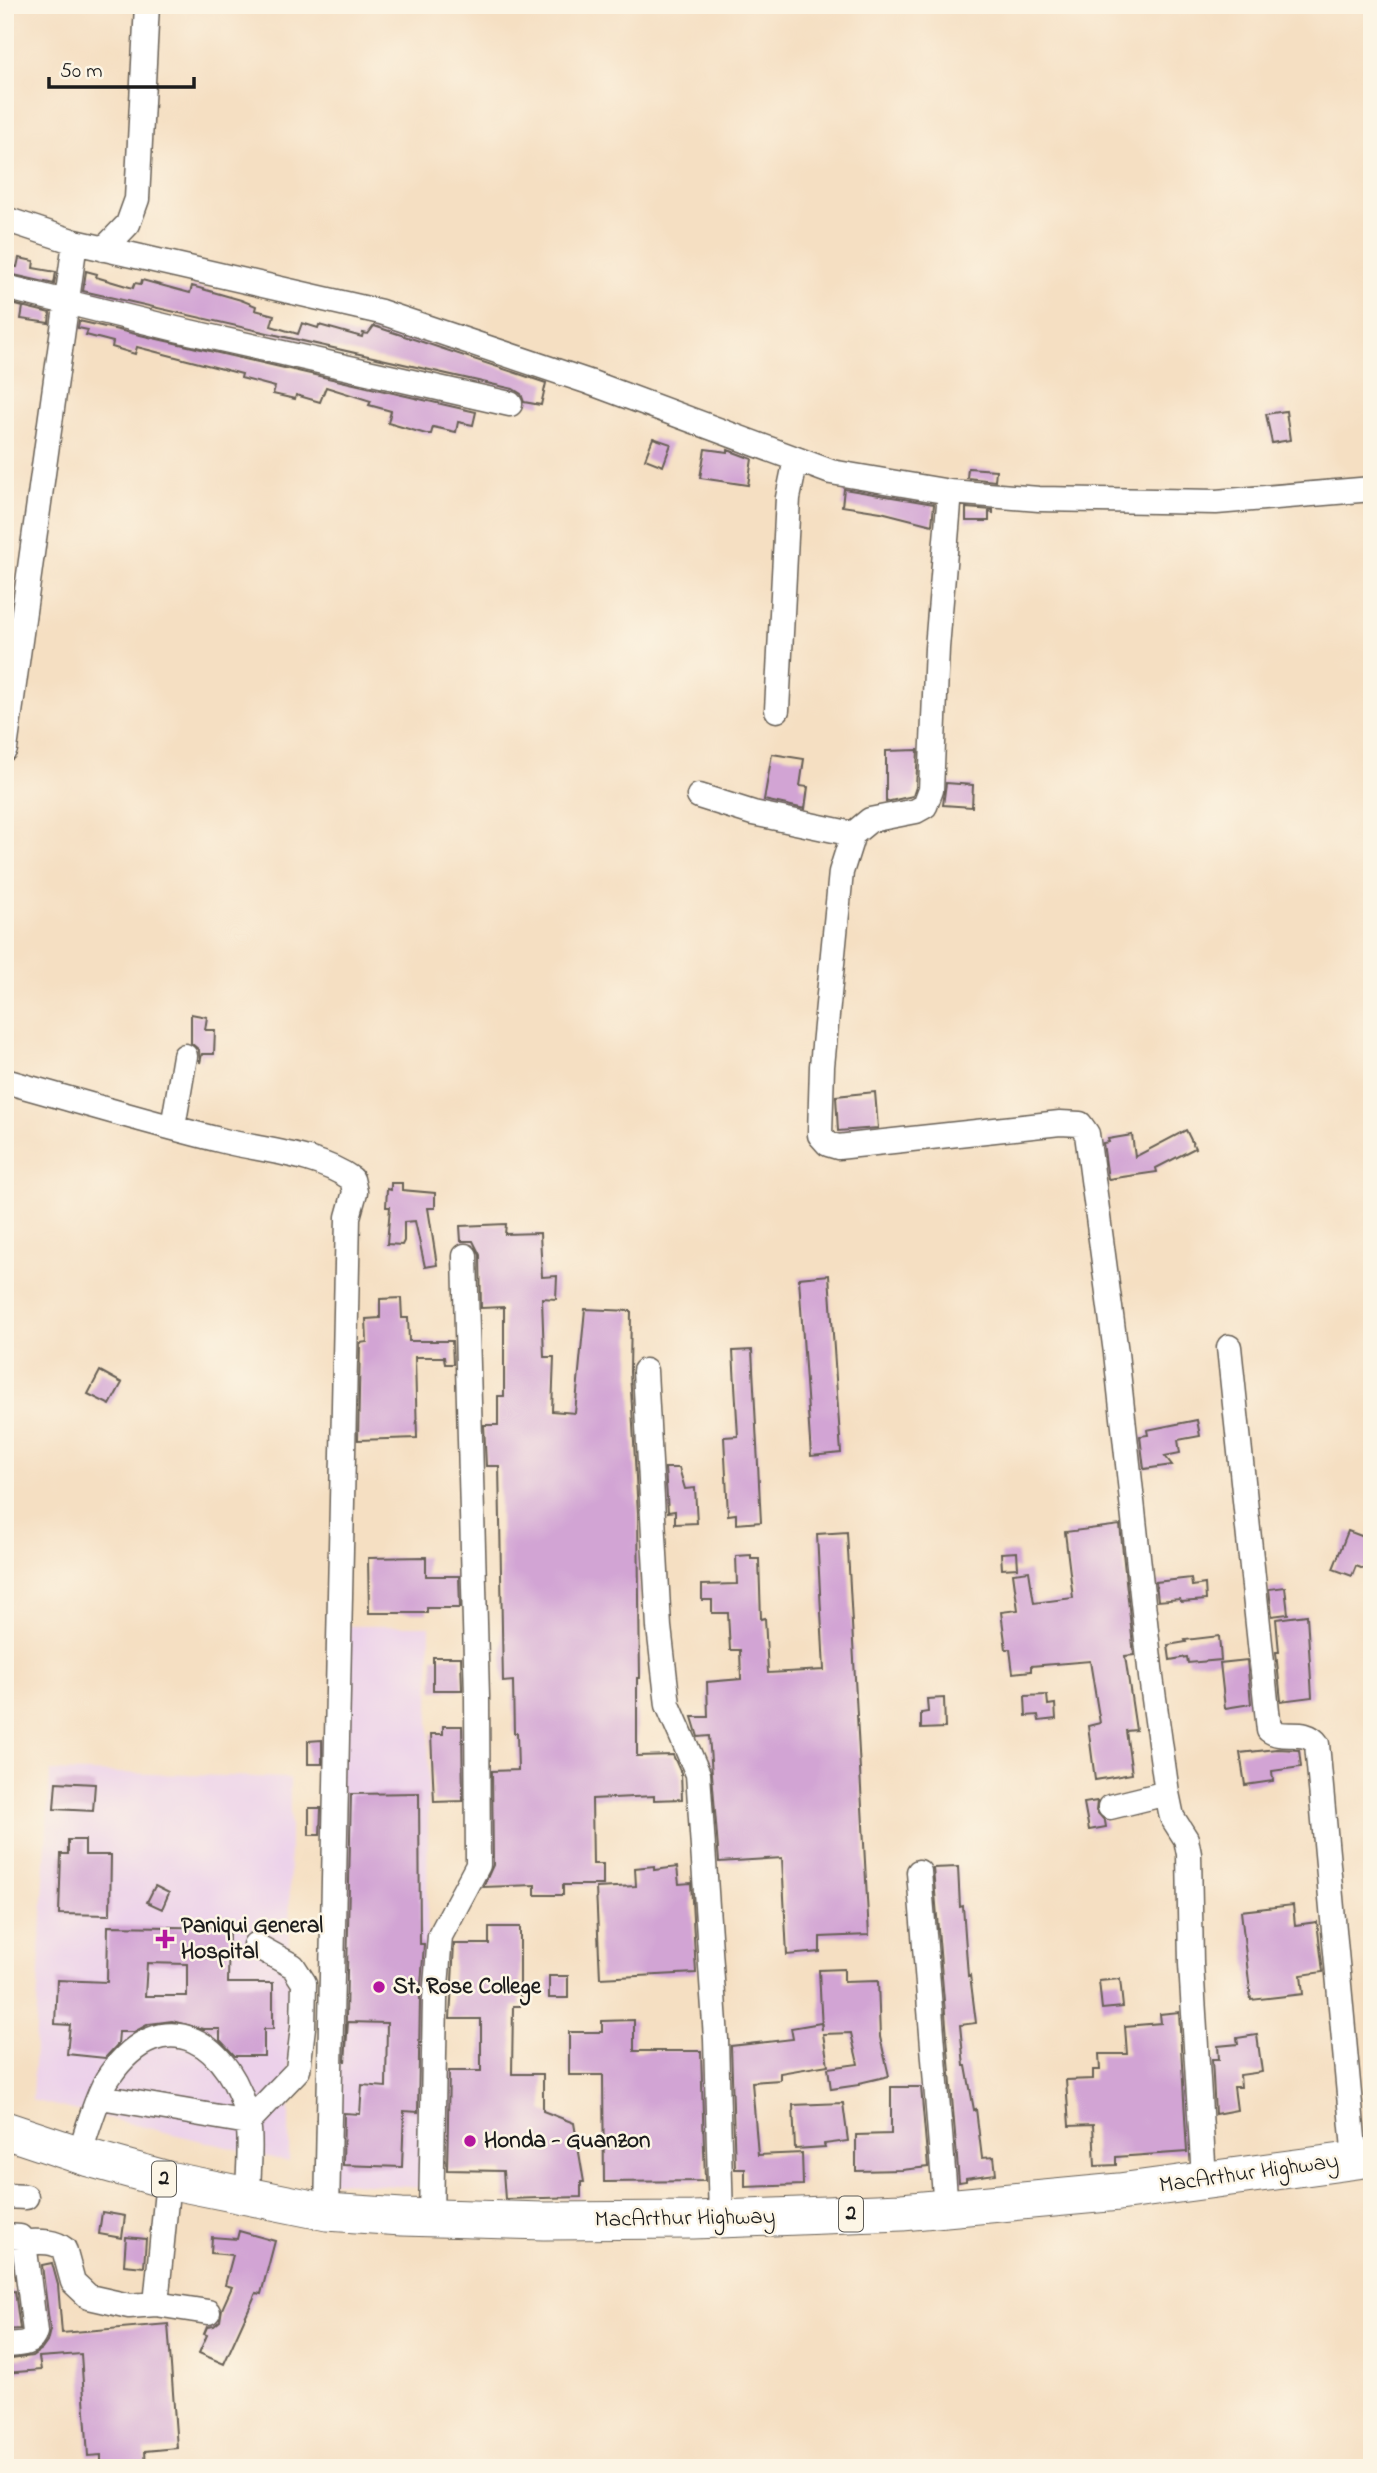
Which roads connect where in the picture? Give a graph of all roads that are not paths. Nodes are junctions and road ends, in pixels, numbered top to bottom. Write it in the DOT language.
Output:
graph roads {
  1 [pos="147,5"];
  2 [pos="5,219"];
  3 [pos="75,242"];
  4 [pos="104,249"];
  5 [pos="5,287"];
  6 [pos="67,300"];
  7 [pos="510,404"];
  8 [pos="796,459"];
  9 [pos="1372,489"];
  10 [pos="950,492"];
  11 [pos="777,710"];
  12 [pos="5,749"];
  13 [pos="699,796"];
  14 [pos="853,834"];
  15 [pos="185,1056"];
  16 [pos="5,1081"];
  17 [pos="173,1127"];
  18 [pos="465,1256"];
  19 [pos="1228,1347"];
  20 [pos="645,1371"];
  21 [pos="1167,1793"];
  22 [pos="1110,1807"];
  23 [pos="919,1872"];
  24 [pos="255,1945"];
  25 [pos="101,2096"];
  26 [pos="248,2122"];
  27 [pos="5,2130"];
  28 [pos="79,2155"];
  29 [pos="1363,2159"];
  30 [pos="1204,2179"];
  31 [pos="168,2180"];
  32 [pos="248,2196"];
  33 [pos="946,2208"];
  34 [pos="327,2212"];
  35 [pos="431,2218"];
  36 [pos="721,2220"];
  37 [pos="14,2239"];
  38 [pos="156,2304"];
  39 [pos="208,2312"];
  40 [pos="5,2345"];
  1 -- 4 [label="street"];
  2 -- 3 [label="street"];
  3 -- 4 [label="street"];
  3 -- 6 [label="street"];
  4 -- 8 [label="street"];
  5 -- 6 [label="street"];
  6 -- 7 [label="street"];
  6 -- 12 [label="street"];
  8 -- 10 [label="street"];
  8 -- 11 [label="street"];
  9 -- 10 [label="street"];
  10 -- 14 [label="street"];
  13 -- 14 [label="street"];
  14 -- 21 [label="street"];
  15 -- 17 [label="street"];
  16 -- 17 [label="street"];
  17 -- 34 [label="street"];
  18 -- 35 [label="street"];
  19 -- 29 [label="street"];
  20 -- 36 [label="street"];
  21 -- 22 [label="street"];
  21 -- 30 [label="street"];
  23 -- 33 [label="street"];
  24 -- 26 [label="street"];
  25 -- 26 [label="street"];
  25 -- 26 [label="street"];
  25 -- 28 [label="street"];
  26 -- 32 [label="street"];
  27 -- 28 [label="highway, MacArthur Highway / 2"];
  28 -- 31 [label="highway, MacArthur Highway / 2"];
  29 -- 30 [label="highway, MacArthur Highway / 2"];
  30 -- 33 [label="highway, MacArthur Highway / 2"];
  31 -- 32 [label="highway, MacArthur Highway / 2"];
  31 -- 38 [label="street"];
  32 -- 34 [label="highway, MacArthur Highway / 2"];
  33 -- 36 [label="highway, MacArthur Highway / 2"];
  34 -- 35 [label="highway, MacArthur Highway / 2"];
  35 -- 36 [label="highway, MacArthur Highway / 2"];
  37 -- 38 [label="street"];
  37 -- 40 [label="street"];
  38 -- 39 [label="street"];
}
